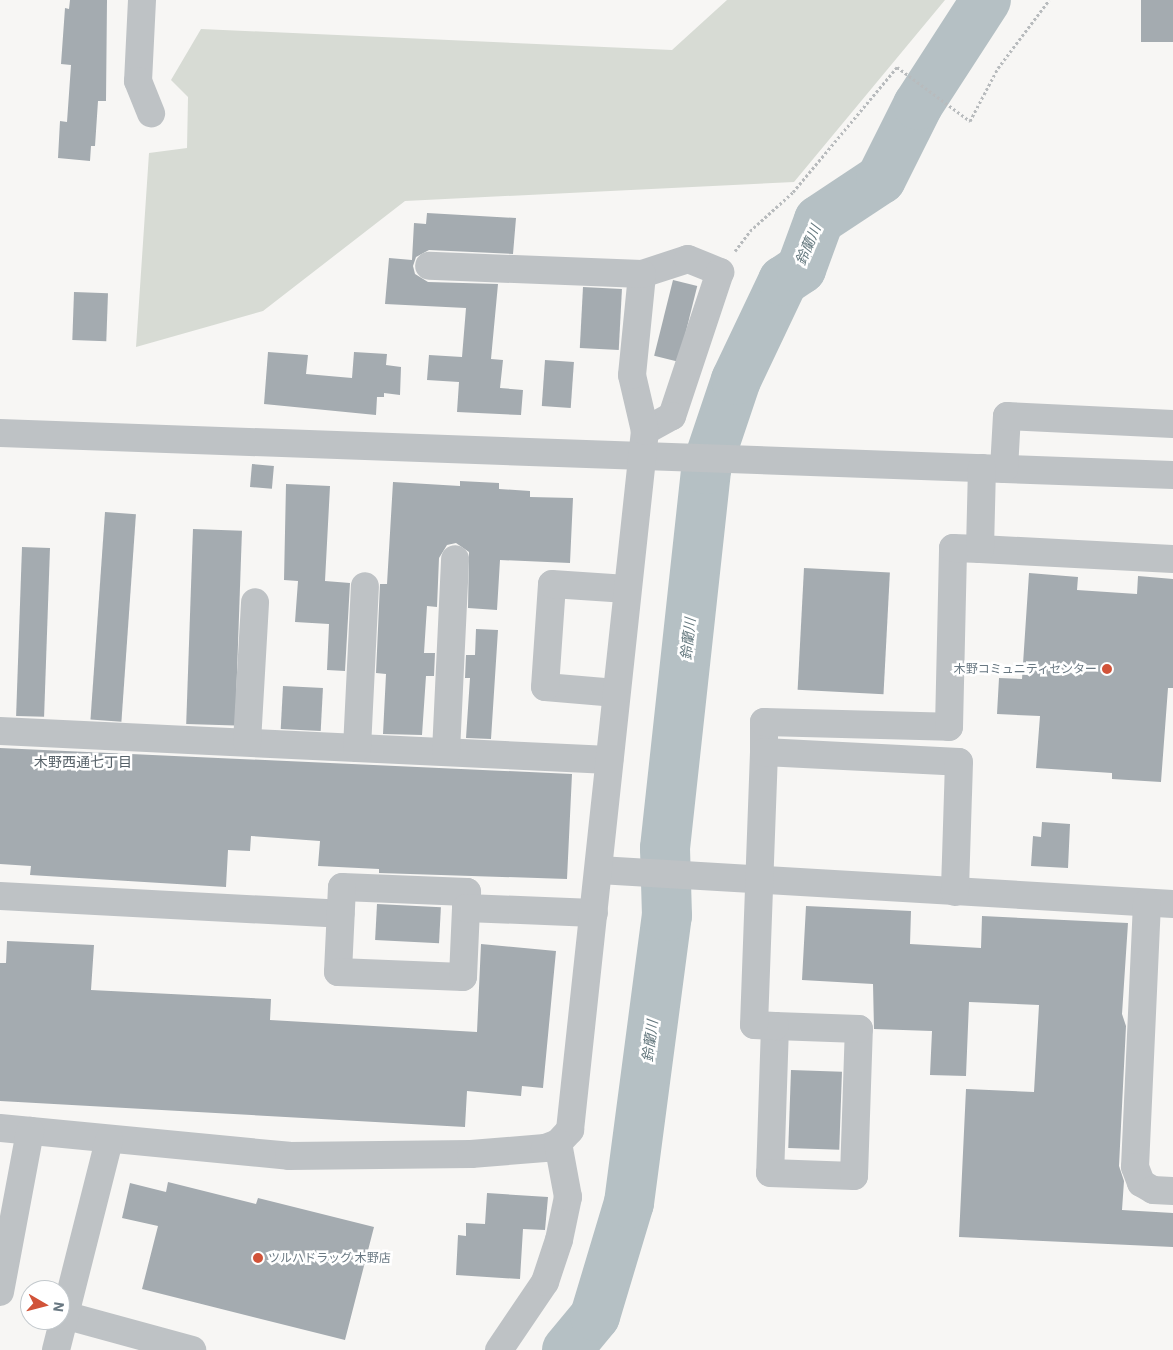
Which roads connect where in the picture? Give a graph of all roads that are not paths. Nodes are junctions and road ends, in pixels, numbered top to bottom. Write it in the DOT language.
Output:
graph roads {
  1 [pos="142,0"];
  2 [pos="151,113"];
  3 [pos="429,266"];
  4 [pos="642,274"];
  5 [pos="1173,424"];
  6 [pos="0,433"];
  7 [pos="642,444"];
  8 [pos="993,468"];
  9 [pos="1173,475"];
  10 [pos="980,549"];
  11 [pos="455,559"];
  12 [pos="1173,559"];
  13 [pos="365,586"];
  14 [pos="627,589"];
  15 [pos="255,602"];
  16 [pos="616,693"];
  17 [pos="0,730"];
  18 [pos="247,742"];
  19 [pos="357,748"];
  20 [pos="446,752"];
  21 [pos="764,752"];
  22 [pos="610,760"];
  23 [pos="599,870"];
  24 [pos="760,880"];
  25 [pos="955,892"];
  26 [pos="0,896"];
  27 [pos="1160,903"];
  28 [pos="466,908"];
  29 [pos="594,913"];
  30 [pos="340,914"];
  31 [pos="776,1026"];
  32 [pos="0,1128"];
  33 [pos="30,1131"];
  34 [pos="109,1140"];
  35 [pos="558,1143"];
  36 [pos="1173,1191"];
  37 [pos="0,1292"];
  38 [pos="70,1293"];
  39 [pos="70,1318"];
  40 [pos="61,1330"];
  41 [pos="56,1350"];
  42 [pos="192,1350"];
  43 [pos="499,1350"];
  1 -- 2 [label="street"];
  3 -- 4 [label="street"];
  4 -- 7 [label="street"];
  4 -- 7 [label="street"];
  5 -- 8 [label="street"];
  6 -- 7 [label="street"];
  7 -- 8 [label="street"];
  7 -- 14 [label="street"];
  8 -- 9 [label="street"];
  8 -- 10 [label="street"];
  10 -- 12 [label="street"];
  10 -- 21 [label="street"];
  11 -- 20 [label="street"];
  13 -- 19 [label="street"];
  14 -- 16 [label="street"];
  14 -- 16 [label="street"];
  15 -- 18 [label="street"];
  16 -- 22 [label="street"];
  17 -- 18 [label="street"];
  18 -- 19 [label="street"];
  19 -- 20 [label="street"];
  20 -- 22 [label="street"];
  21 -- 24 [label="street"];
  21 -- 25 [label="street"];
  22 -- 23 [label="street"];
  23 -- 24 [label="street"];
  23 -- 29 [label="street"];
  24 -- 25 [label="street"];
  24 -- 31 [label="street"];
  25 -- 27 [label="street"];
  26 -- 30 [label="street"];
  27 -- 36 [label="street"];
  28 -- 29 [label="street"];
  28 -- 30 [label="street"];
  28 -- 30 [label="street"];
  29 -- 35 [label="street"];
  31 -- 31 [label="street"];
  32 -- 33 [label="street"];
  33 -- 34 [label="street"];
  33 -- 37 [label="street"];
  34 -- 35 [label="street"];
  34 -- 38 [label="street"];
  35 -- 43 [label="street"];
  39 -- 42 [label="street"];
  40 -- 41 [label="street"];
}
